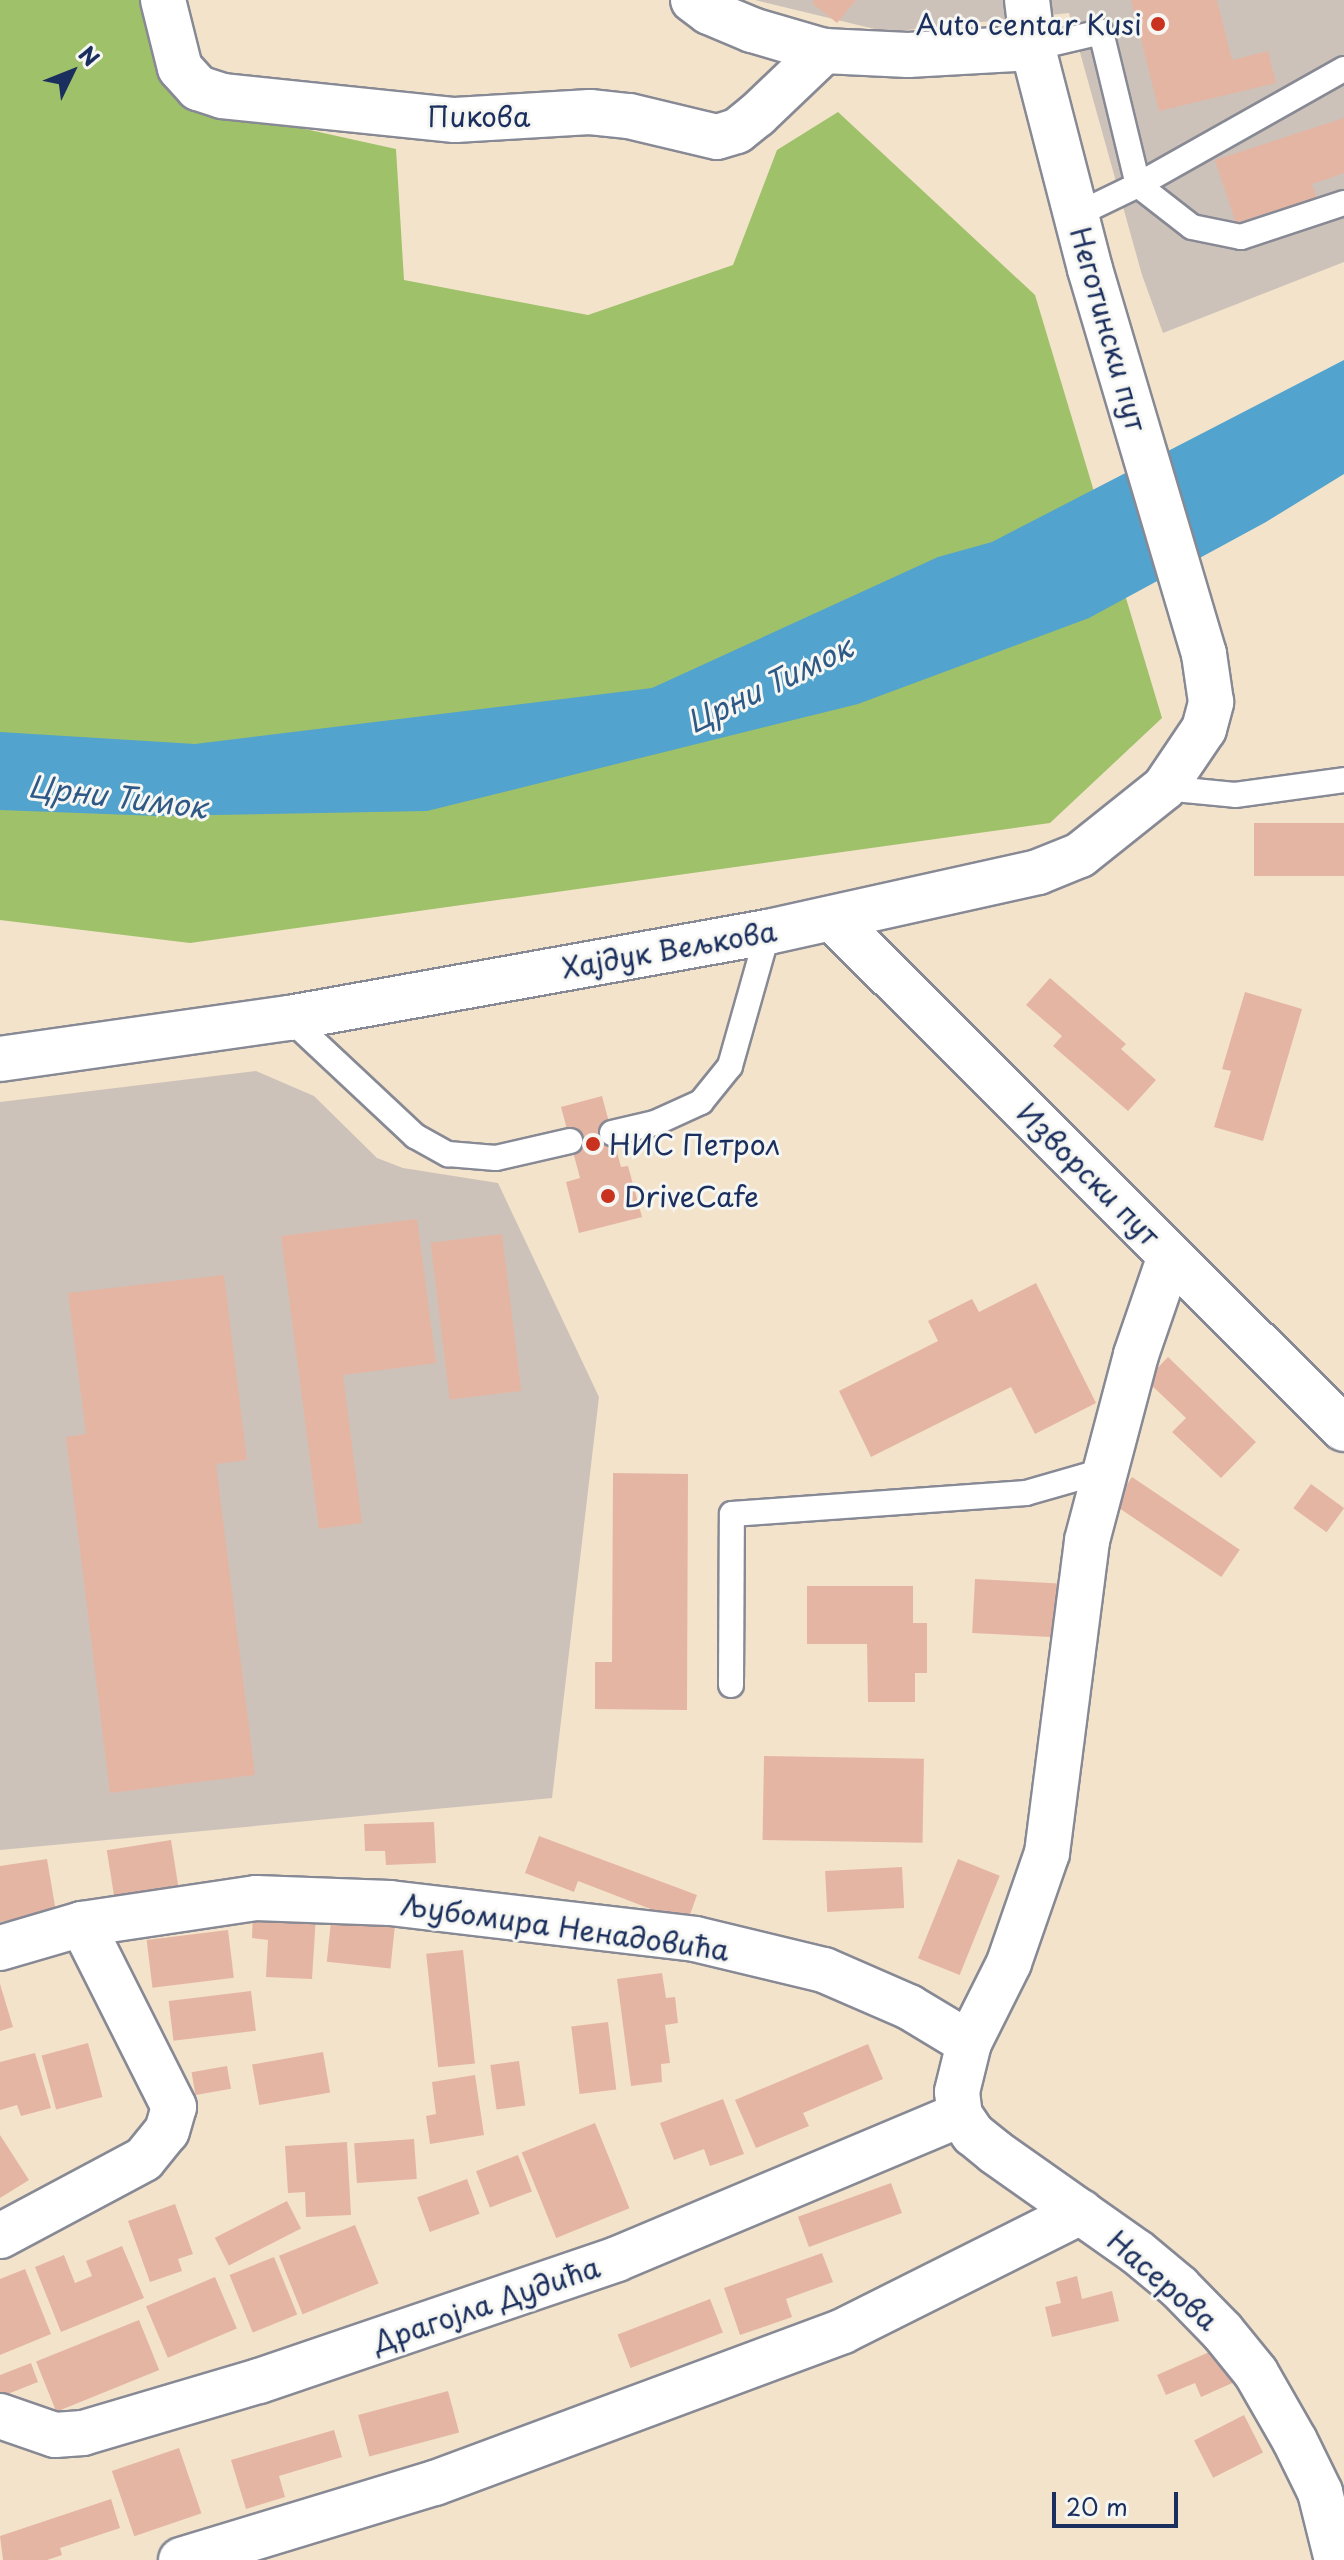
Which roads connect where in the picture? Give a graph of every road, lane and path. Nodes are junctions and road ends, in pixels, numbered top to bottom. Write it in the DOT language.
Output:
graph roads {
  1 [pos="163,0"];
  2 [pos="693,0"];
  3 [pos="1027,0"];
  4 [pos="1033,48"];
  5 [pos="824,51"];
  6 [pos="1344,69"];
  7 [pos="1138,185"];
  8 [pos="1344,203"];
  9 [pos="1076,215"];
  10 [pos="1204,654"];
  11 [pos="1344,780"];
  12 [pos="1164,788"];
  13 [pos="833,919"];
  14 [pos="768,932"];
  15 [pos="289,1018"];
  16 [pos="0,1059"];
  17 [pos="612,1133"];
  18 [pos="570,1141"];
  19 [pos="1170,1256"];
  20 [pos="1344,1429"];
  21 [pos="1106,1470"];
  22 [pos="731,1685"];
  23 [pos="82,1924"];
  24 [pos="0,1948"];
  25 [pos="969,2043"];
  26 [pos="960,2115"];
  27 [pos="1081,2212"];
  28 [pos="0,2236"];
  29 [pos="0,2416"];
  30 [pos="181,2560"];
  31 [pos="1337,2560"];
  1 -- 5 [label="street, Пикова"];
  2 -- 5 [label="street"];
  3 -- 4 [label="street, Неготински пут"];
  4 -- 5 [label="street"];
  4 -- 7 [label="lane"];
  4 -- 9 [label="street, Неготински пут"];
  6 -- 7 [label="lane"];
  7 -- 8 [label="lane"];
  7 -- 9 [label="lane"];
  9 -- 10 [label="street, Неготински пут"];
  10 -- 12 [label="street, Хајдук Вељкова"];
  11 -- 12 [label="lane"];
  12 -- 13 [label="street, Хајдук Вељкова"];
  13 -- 14 [label="street, Хајдук Вељкова"];
  13 -- 19 [label="street, Изворски пут"];
  14 -- 15 [label="street, Хајдук Вељкова"];
  14 -- 17 [label="lane"];
  15 -- 16 [label="street, Хајдук Вељкова"];
  15 -- 18 [label="lane"];
  19 -- 20 [label="street, Изворски пут"];
  19 -- 21 [label="street"];
  21 -- 22 [label="lane"];
  21 -- 25 [label="street"];
  23 -- 24 [label="street, Љубомира Ненадовића"];
  23 -- 25 [label="street, Љубомира Ненадовића"];
  23 -- 28 [label="street"];
  25 -- 26 [label="street"];
  26 -- 27 [label="street, Насерова"];
  26 -- 29 [label="street, Драгојла Дудића"];
  27 -- 30 [label="street"];
  27 -- 31 [label="street, Насерова"];
}
